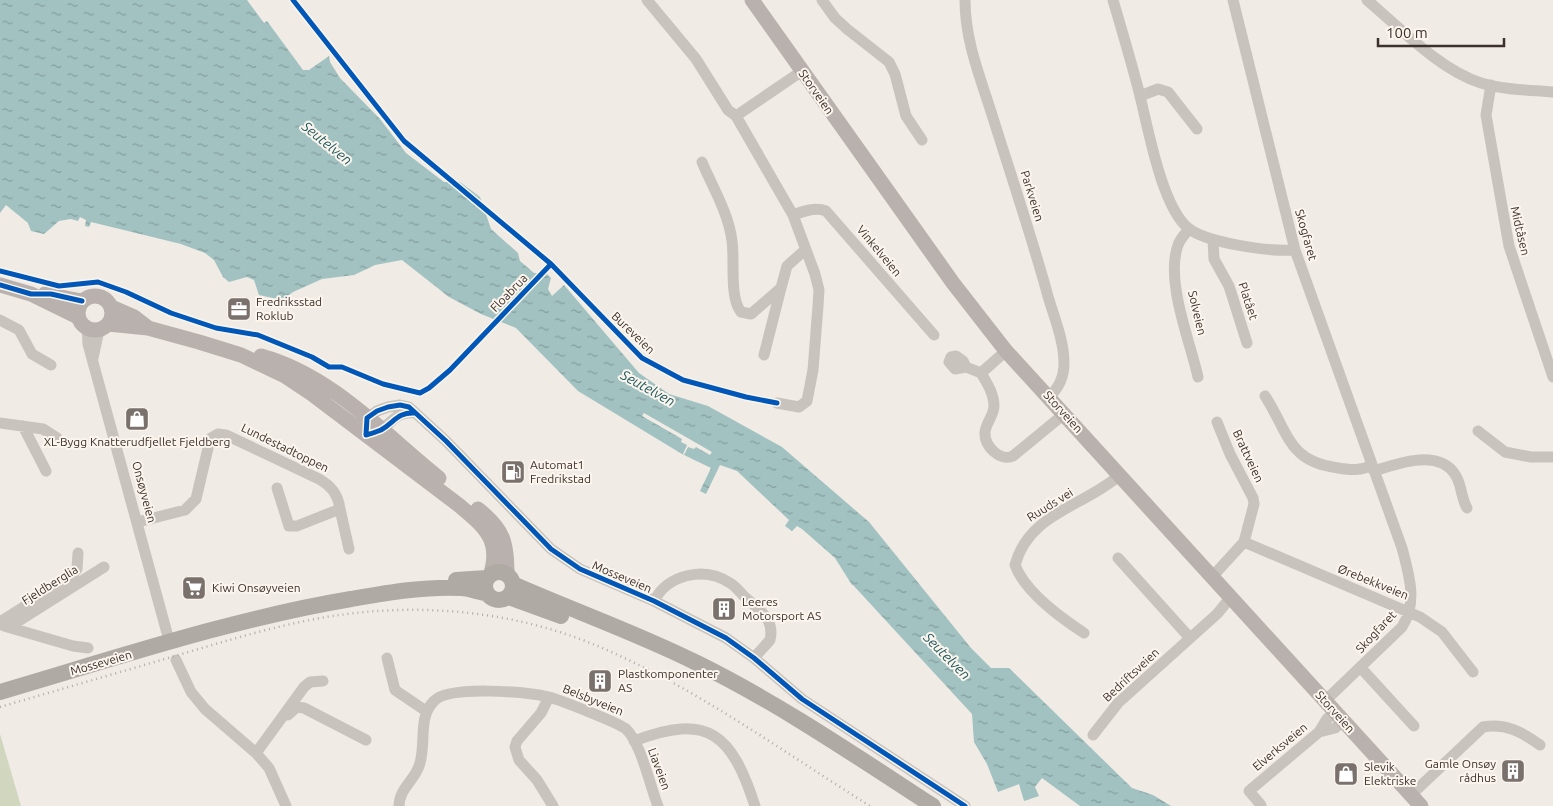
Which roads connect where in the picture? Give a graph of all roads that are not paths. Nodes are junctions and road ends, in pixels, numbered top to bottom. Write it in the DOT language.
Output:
graph roads {
  1 [pos="647,0"];
  2 [pos="752,0"];
  3 [pos="822,0"];
  4 [pos="965,0"];
  5 [pos="1113,0"];
  6 [pos="1233,0"];
  7 [pos="1367,0"];
  8 [pos="802,71"];
  9 [pos="1491,85"];
  10 [pos="1553,92"];
  11 [pos="1140,96"];
  12 [pos="736,116"];
  13 [pos="1197,129"];
  14 [pos="922,140"];
  15 [pos="702,162"];
  16 [pos="793,215"];
  17 [pos="1189,229"];
  18 [pos="1213,240"];
  19 [pos="805,250"];
  20 [pos="1295,250"];
  21 [pos="0,285"];
  22 [pos="780,288"];
  23 [pos="31,294"];
  24 [pos="82,301"];
  25 [pos="111,307"];
  26 [pos="0,320"];
  27 [pos="93,325"];
  28 [pos="148,328"];
  29 [pos="934,335"];
  30 [pos="1247,343"];
  31 [pos="1006,350"];
  32 [pos="764,354"];
  33 [pos="241,355"];
  34 [pos="51,365"];
  35 [pos="966,367"];
  36 [pos="981,373"];
  37 [pos="1198,377"];
  38 [pos="1553,377"];
  39 [pos="1266,396"];
  40 [pos="1049,397"];
  41 [pos="777,403"];
  42 [pos="415,413"];
  43 [pos="368,418"];
  44 [pos="1058,419"];
  45 [pos="1218,422"];
  46 [pos="0,423"];
  47 [pos="23,426"];
  48 [pos="381,430"];
  49 [pos="1478,431"];
  50 [pos="366,435"];
  51 [pos="57,438"];
  52 [pos="1553,457"];
  53 [pos="1373,468"];
  54 [pos="46,471"];
  55 [pos="1120,475"];
  56 [pos="277,488"];
  57 [pos="1467,508"];
  58 [pos="340,509"];
  59 [pos="138,522"];
  60 [pos="1244,542"];
  61 [pos="349,549"];
  62 [pos="78,553"];
  63 [pos="1118,558"];
  64 [pos="104,567"];
  65 [pos="1212,577"];
  66 [pos="488,582"];
  67 [pos="510,585"];
  68 [pos="1233,600"];
  69 [pos="654,601"];
  70 [pos="1410,612"];
  71 [pos="3,624"];
  72 [pos="168,633"];
  73 [pos="1084,633"];
  74 [pos="1190,638"];
  75 [pos="88,648"];
  76 [pos="387,658"];
  77 [pos="754,658"];
  78 [pos="176,660"];
  79 [pos="1361,668"];
  80 [pos="1473,672"];
  81 [pos="323,680"];
  82 [pos="0,692"];
  83 [pos="549,697"];
  84 [pos="426,711"];
  85 [pos="1334,711"];
  86 [pos="282,717"];
  87 [pos="1414,726"];
  88 [pos="1093,735"];
  89 [pos="366,740"];
  90 [pos="634,741"];
  91 [pos="1540,745"];
  92 [pos="256,753"];
  93 [pos="1416,801"];
  94 [pos="1261,805"];
  95 [pos="286,806"];
  96 [pos="399,806"];
  97 [pos="554,806"];
  98 [pos="658,806"];
  99 [pos="755,806"];
  100 [pos="914,806"];
  101 [pos="933,806"];
  102 [pos="965,806"];
  1 -- 12 [label="street"];
  2 -- 8 [label="main road, Storveien"];
  3 -- 14 [label="street"];
  4 -- 40 [label="street, Parkveien"];
  5 -- 11 [label="street"];
  6 -- 20 [label="street, Skogfaret"];
  7 -- 9 [label="street"];
  8 -- 12 [label="street"];
  8 -- 31 [label="main road, Storveien"];
  9 -- 10 [label="street"];
  9 -- 38 [label="street, Midtåsen"];
  11 -- 13 [label="street"];
  11 -- 17 [label="street"];
  12 -- 16 [label="street"];
  15 -- 22 [label="street"];
  16 -- 19 [label="street"];
  16 -- 29 [label="street, Vinkelveien"];
  17 -- 18 [label="street"];
  17 -- 37 [label="street, Solveien"];
  18 -- 20 [label="street"];
  18 -- 30 [label="street, Platået"];
  19 -- 22 [label="street"];
  19 -- 41 [label="street"];
  20 -- 53 [label="street, Skogfaret"];
  21 -- 23 [label="main road"];
  22 -- 32 [label="street"];
  23 -- 24 [label="main road"];
  23 -- 27 [label="main road"];
  24 -- 25 [label="main road"];
  24 -- 27 [label="main road"];
  25 -- 27 [label="main road"];
  25 -- 28 [label="main road"];
  26 -- 34 [label="street"];
  27 -- 28 [label="main road"];
  27 -- 59 [label="street, Onsøyveien"];
  28 -- 33 [label="main road"];
  31 -- 36 [label="street"];
  31 -- 40 [label="main road, Storveien"];
  33 -- 43 [label="main road"];
  33 -- 50 [label="main road"];
  35 -- 36 [label="street"];
  36 -- 44 [label="street"];
  39 -- 53 [label="street"];
  40 -- 55 [label="main road, Storveien"];
  42 -- 43 [label="street, Mosseveien"];
  42 -- 48 [label="street"];
  42 -- 69 [label="street, Mosseveien"];
  43 -- 48 [label="main road"];
  43 -- 50 [label="street"];
  45 -- 60 [label="street, Brattveien"];
  46 -- 47 [label="street"];
  47 -- 51 [label="street"];
  47 -- 54 [label="street"];
  48 -- 50 [label="street"];
  48 -- 67 [label="main road"];
  49 -- 52 [label="street"];
  50 -- 66 [label="main road"];
  53 -- 57 [label="street"];
  53 -- 70 [label="street, Skogfaret"];
  55 -- 65 [label="main road, Storveien"];
  55 -- 73 [label="street, Ruuds vei"];
  56 -- 58 [label="street"];
  58 -- 59 [label="street, Lundestadtoppen"];
  58 -- 61 [label="street, Lundestadtoppen"];
  59 -- 72 [label="street, Onsøyveien"];
  60 -- 65 [label="street"];
  60 -- 70 [label="street, Ørebekkveien"];
  62 -- 71 [label="street"];
  63 -- 74 [label="street"];
  64 -- 71 [label="street, Fjeldberglia"];
  65 -- 68 [label="main road, Storveien"];
  66 -- 67 [label="highway, Mosseveien"];
  66 -- 67 [label="highway"];
  66 -- 82 [label="highway, Mosseveien"];
  67 -- 100 [label="highway"];
  67 -- 101 [label="highway"];
  68 -- 74 [label="street, Bedriftsveien"];
  68 -- 85 [label="main road, Storveien"];
  69 -- 77 [label="street, Mosseveien"];
  69 -- 77 [label="street"];
  70 -- 79 [label="street, Skogfaret"];
  70 -- 80 [label="street, Ørebekkveien"];
  71 -- 75 [label="street"];
  74 -- 88 [label="street, Bedriftsveien"];
  76 -- 84 [label="street"];
  77 -- 102 [label="street, Mosseveien"];
  78 -- 92 [label="street"];
  79 -- 85 [label="street, Skogfaret"];
  79 -- 87 [label="street, Skogfaret"];
  81 -- 86 [label="street"];
  83 -- 84 [label="street, Belsbyveien"];
  83 -- 90 [label="street, Belsbyveien"];
  83 -- 97 [label="street"];
  84 -- 96 [label="street"];
  85 -- 93 [label="main road, Storveien"];
  85 -- 94 [label="street, Elverksveien"];
  86 -- 89 [label="street"];
  86 -- 92 [label="street"];
  90 -- 98 [label="street, Liaveien"];
  90 -- 99 [label="street"];
  91 -- 93 [label="street, Storveien"];
  92 -- 95 [label="street"];
}
